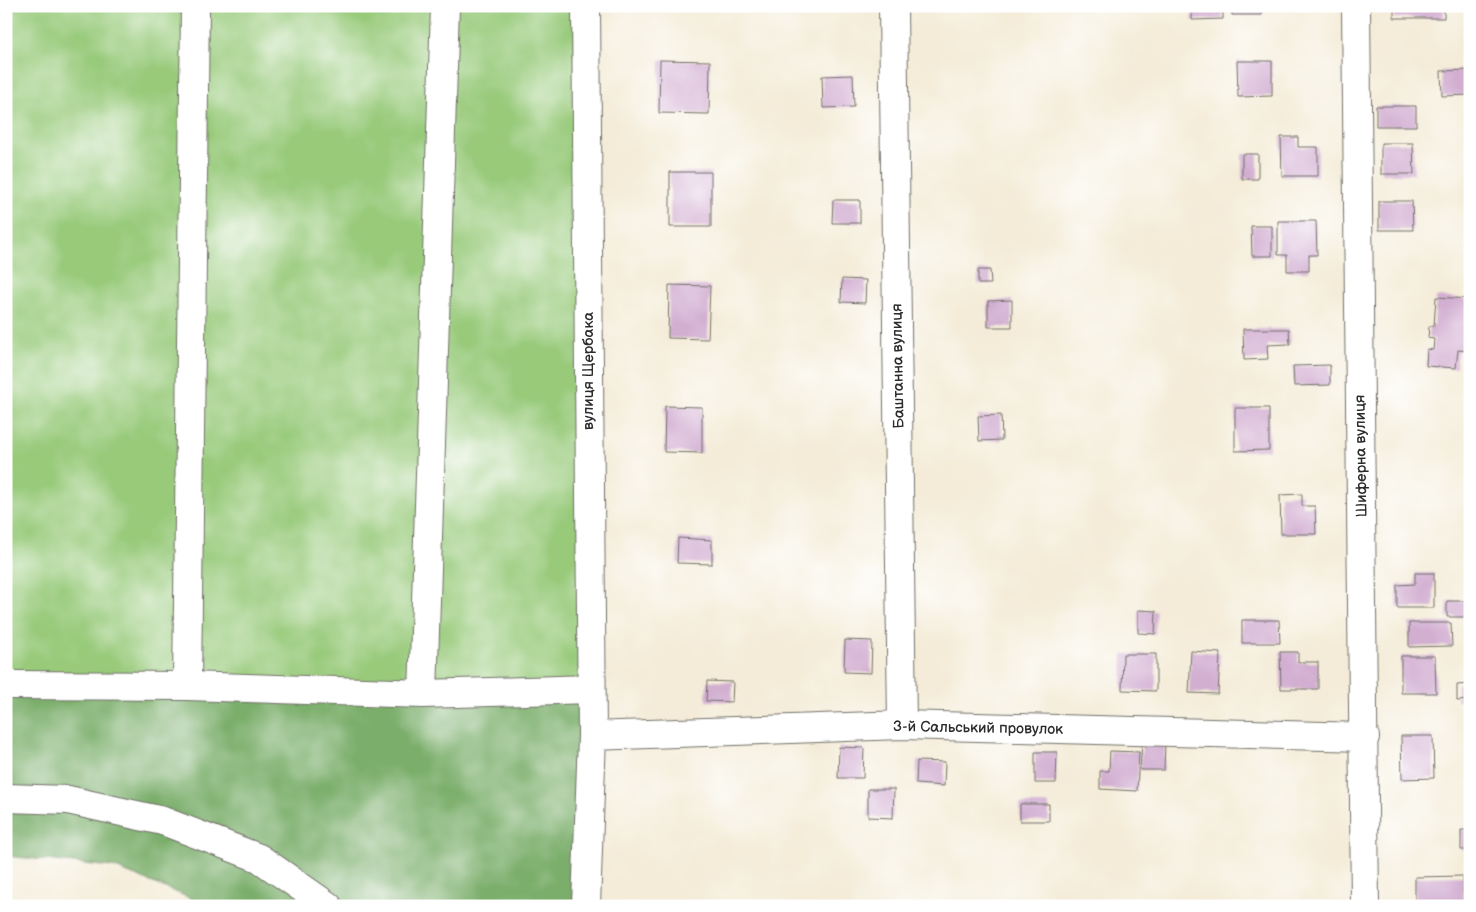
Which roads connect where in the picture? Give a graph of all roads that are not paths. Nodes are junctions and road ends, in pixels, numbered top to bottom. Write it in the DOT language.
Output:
graph roads {
  1 [pos="195,6"];
  2 [pos="431,6"];
  3 [pos="446,6"];
  4 [pos="586,6"];
  5 [pos="893,6"];
  6 [pos="1356,6"];
  7 [pos="6,685"];
  8 [pos="187,686"];
  9 [pos="590,689"];
  10 [pos="423,694"];
  11 [pos="902,725"];
  12 [pos="592,736"];
  13 [pos="1365,737"];
  14 [pos="6,798"];
  15 [pos="328,906"];
  16 [pos="586,906"];
  17 [pos="1365,906"];
  1 -- 8 [label="street"];
  2 -- 3 [label="street"];
  3 -- 10 [label="street"];
  4 -- 9 [label="street, вулиця Щербака"];
  5 -- 11 [label="street, Баштанна вулиця"];
  6 -- 13 [label="street, Шиферна вулиця"];
  7 -- 8 [label="street"];
  8 -- 10 [label="street"];
  9 -- 10 [label="street"];
  9 -- 12 [label="street, вулиця Щербака"];
  11 -- 12 [label="street, 3-й Сальський провулок"];
  11 -- 13 [label="street, 3-й Сальський провулок"];
  12 -- 16 [label="street, вулиця Щербака"];
  13 -- 17 [label="street, Шиферна вулиця"];
  14 -- 15 [label="street"];
}
